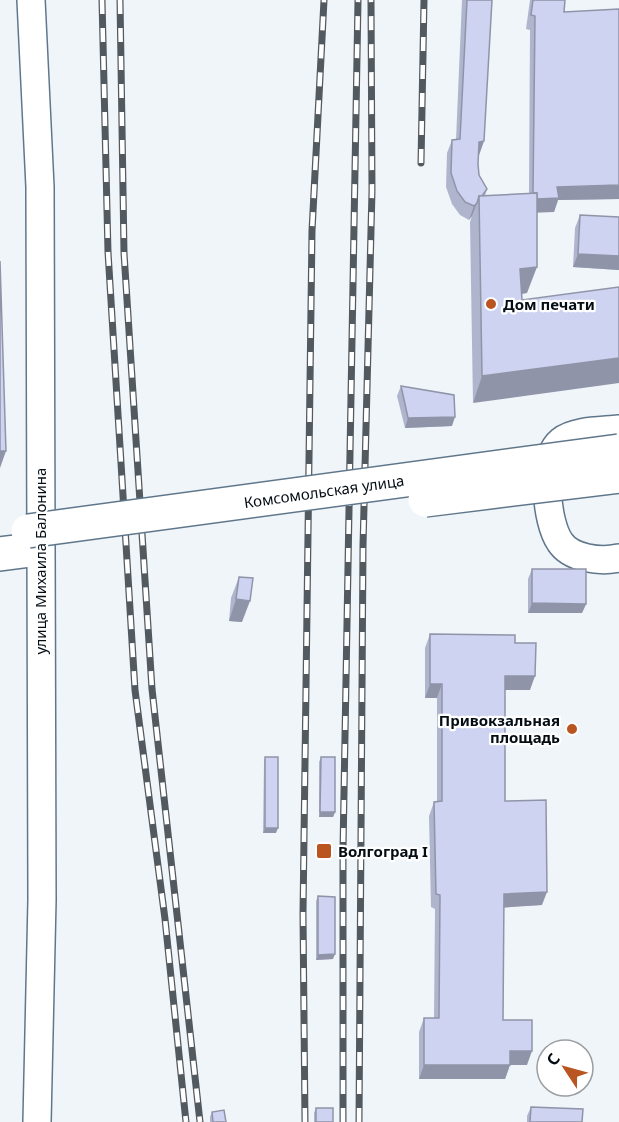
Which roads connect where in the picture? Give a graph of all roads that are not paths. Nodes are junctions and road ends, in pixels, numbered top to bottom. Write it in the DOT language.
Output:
graph roads {
  1 [pos="31,0"];
  2 [pos="619,429"];
  3 [pos="619,451"];
  4 [pos="619,476"];
  5 [pos="15,543"];
  6 [pos="619,558"];
  7 [pos="37,1122"];
  1 -- 7 [label="street, улица Михаила Балонина"];
  2 -- 6 [label="street"];
  3 -- 5 [label="main road, Комсомольская улица, bridge"];
  4 -- 5 [label="main road, Комсомольская улица, bridge"];
}
